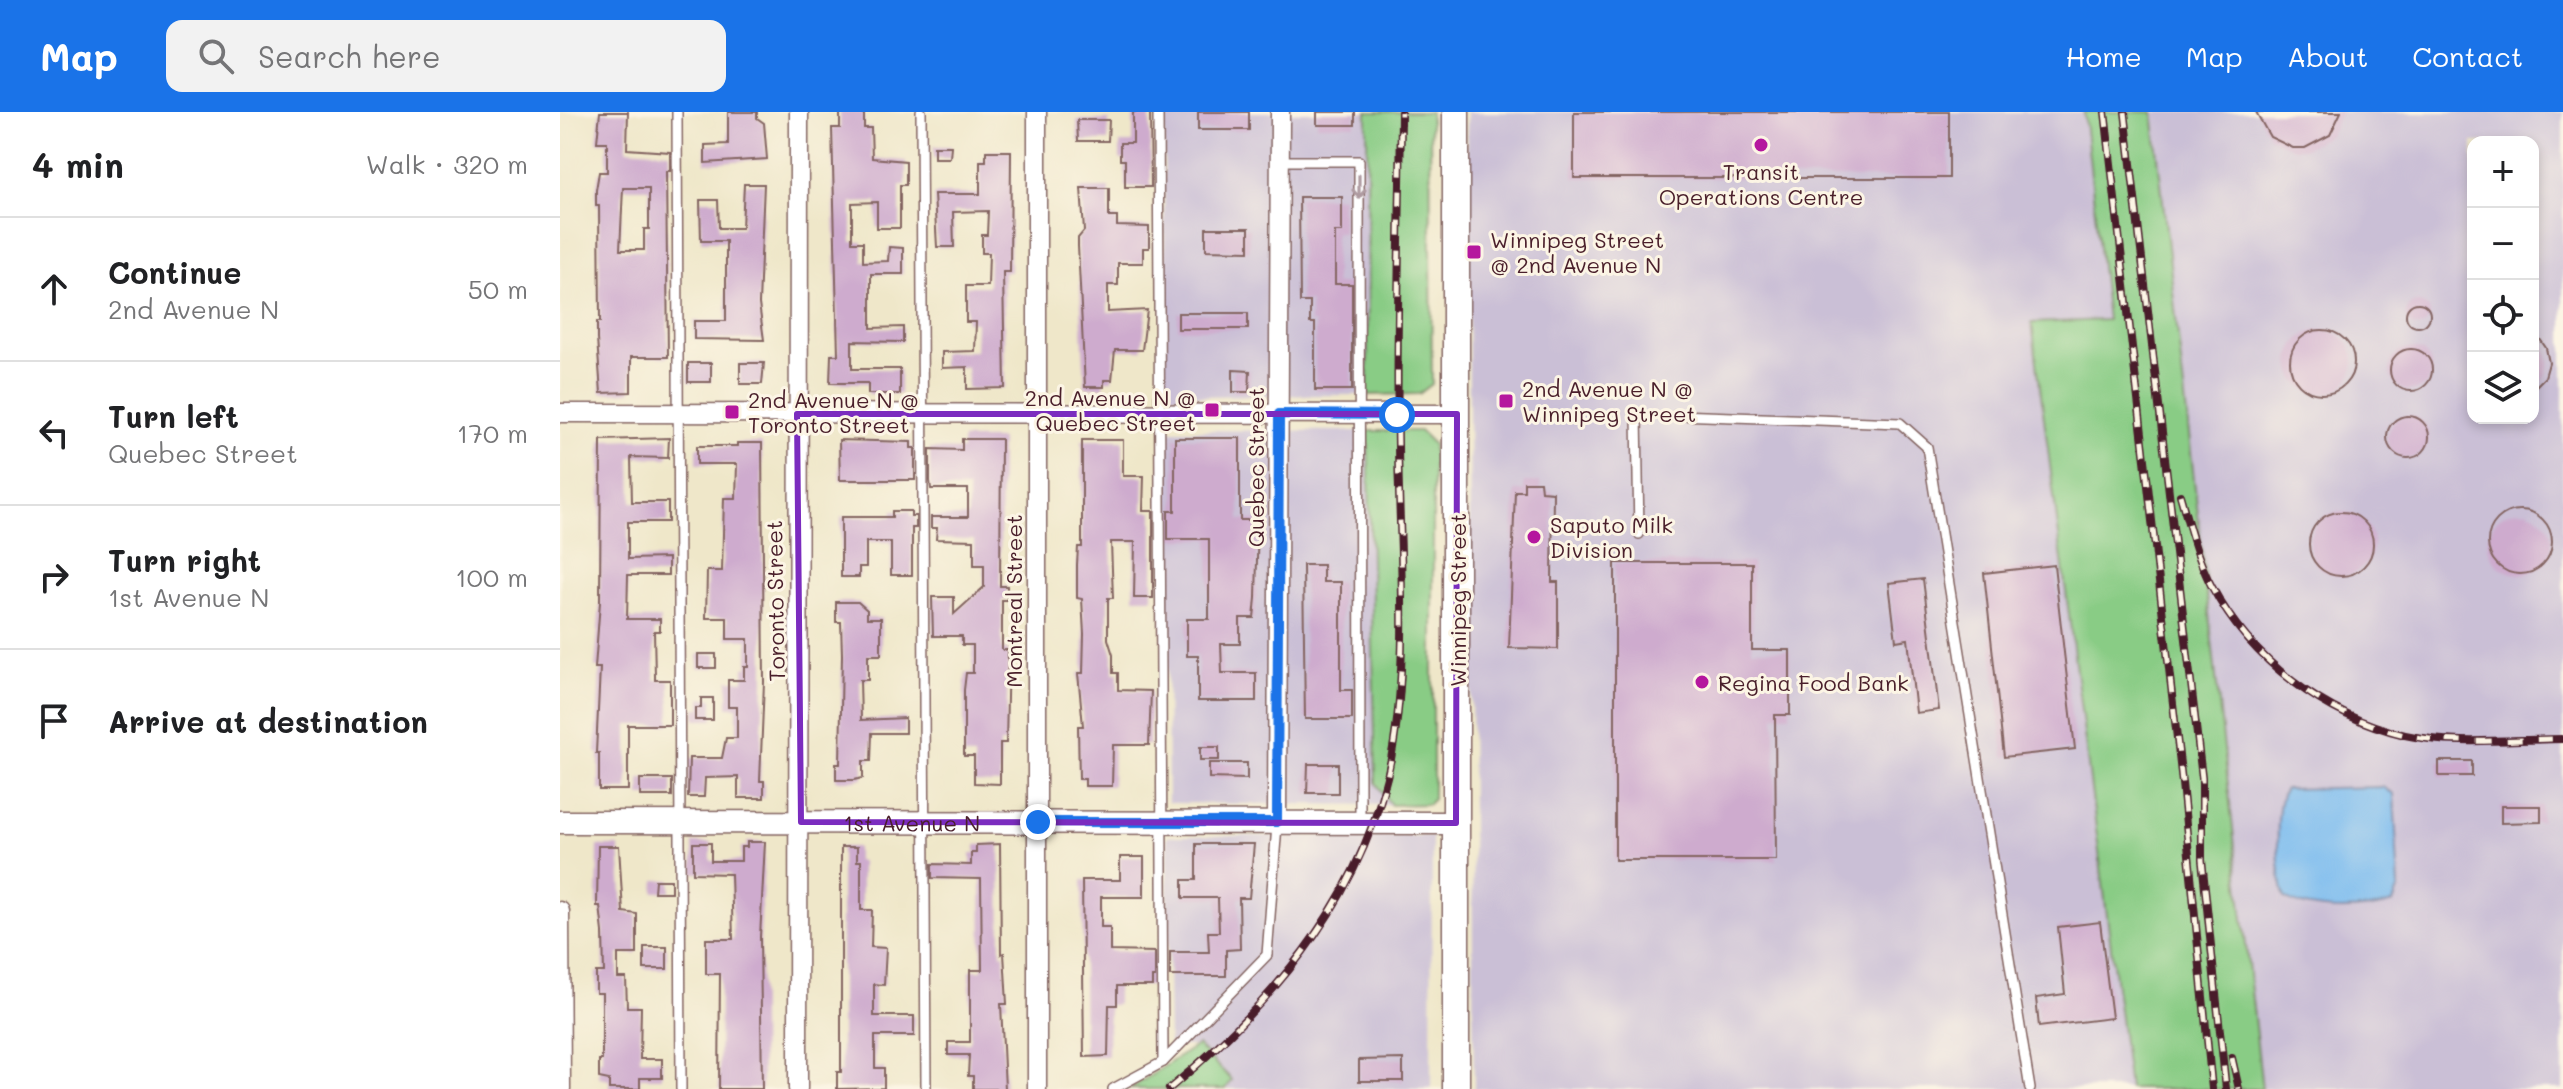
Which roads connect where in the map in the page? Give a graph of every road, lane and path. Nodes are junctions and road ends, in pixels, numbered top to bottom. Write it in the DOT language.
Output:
graph roads {
  1 [pos="677,112"];
  2 [pos="799,112"];
  3 [pos="921,112"];
  4 [pos="1037,112"];
  5 [pos="1158,112"];
  6 [pos="1280,112"];
  7 [pos="1456,112"];
  8 [pos="1280,161"];
  9 [pos="560,413"];
  10 [pos="681,413"];
  11 [pos="797,414"];
  12 [pos="922,414"];
  13 [pos="1037,414"];
  14 [pos="1160,414"];
  15 [pos="1279,414"];
  16 [pos="1457,414"];
  17 [pos="1359,415"];
  18 [pos="1637,415"];
  19 [pos="1677,415"];
  20 [pos="1639,534"];
  21 [pos="560,822"];
  22 [pos="680,822"];
  23 [pos="801,822"];
  24 [pos="925,822"];
  25 [pos="1038,822"];
  26 [pos="1160,822"];
  27 [pos="1277,822"];
  28 [pos="1360,822"];
  29 [pos="1456,823"];
  30 [pos="560,911"];
  31 [pos="1163,1062"];
  32 [pos="561,1089"];
  33 [pos="681,1089"];
  34 [pos="798,1089"];
  35 [pos="926,1089"];
  36 [pos="1037,1089"];
  37 [pos="1113,1089"];
  38 [pos="1456,1089"];
  39 [pos="2030,1089"];
  1 -- 10 [label="lane"];
  2 -- 11 [label="street, Toronto Street"];
  3 -- 12 [label="lane"];
  4 -- 13 [label="street, Montreal Street"];
  5 -- 14 [label="lane"];
  6 -- 8 [label="street, Quebec Street"];
  7 -- 16 [label="main road, Winnipeg Street"];
  8 -- 15 [label="street, Quebec Street"];
  8 -- 17 [label="lane, one-way"];
  9 -- 10 [label="street"];
  10 -- 11 [label="street"];
  10 -- 22 [label="lane"];
  11 -- 12 [label="street"];
  11 -- 23 [label="street, Toronto Street"];
  12 -- 13 [label="street"];
  12 -- 24 [label="lane"];
  13 -- 14 [label="street"];
  13 -- 25 [label="street, Montreal Street"];
  14 -- 15 [label="street"];
  14 -- 26 [label="lane"];
  15 -- 17 [label="street"];
  15 -- 27 [label="street, Quebec Street"];
  16 -- 17 [label="street"];
  16 -- 29 [label="main road, Winnipeg Street"];
  17 -- 28 [label="lane"];
  18 -- 20 [label="lane"];
  19 -- 39 [label="lane"];
  21 -- 22 [label="street, 1st Avenue N"];
  22 -- 23 [label="street, 1st Avenue N"];
  22 -- 33 [label="lane"];
  23 -- 24 [label="street, 1st Avenue N"];
  23 -- 34 [label="street, Toronto Street"];
  24 -- 25 [label="street, 1st Avenue N"];
  24 -- 35 [label="lane"];
  25 -- 26 [label="street, 1st Avenue N"];
  25 -- 36 [label="street, Montreal Street"];
  26 -- 27 [label="street, 1st Avenue N"];
  26 -- 31 [label="lane"];
  27 -- 28 [label="street, 1st Avenue N"];
  27 -- 31 [label="lane"];
  28 -- 29 [label="street, 1st Avenue N"];
  29 -- 38 [label="main road, Winnipeg Street"];
  30 -- 32 [label="street"];
  31 -- 37 [label="lane"];
}
